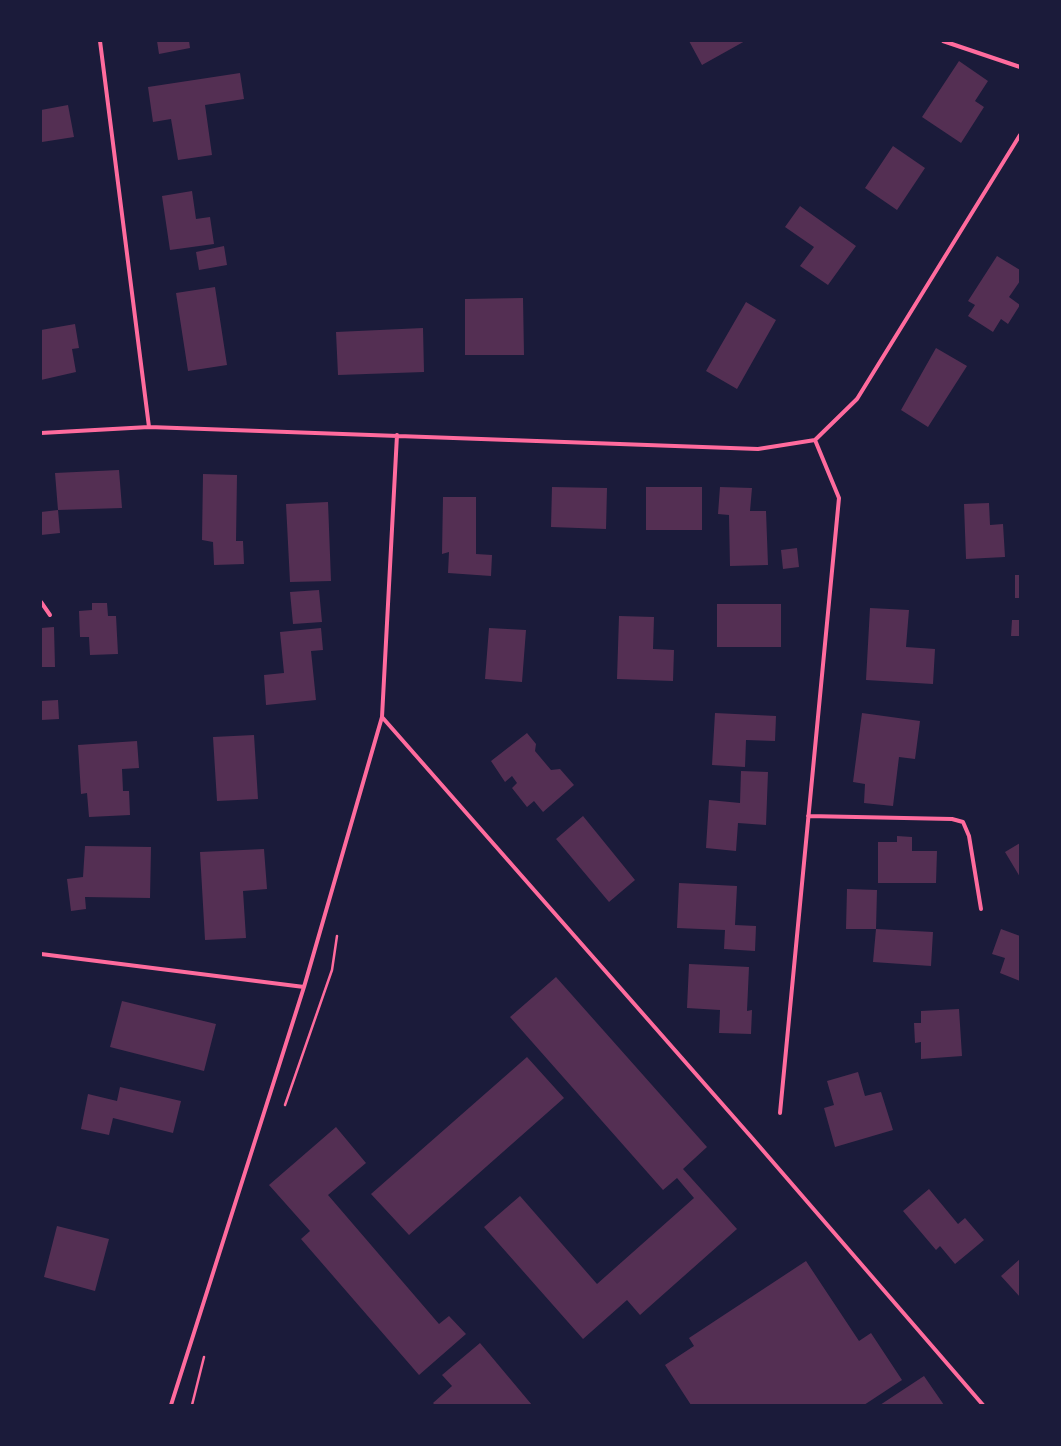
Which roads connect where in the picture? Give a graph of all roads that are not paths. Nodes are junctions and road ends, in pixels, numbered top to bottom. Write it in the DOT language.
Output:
graph roads {
  1 [pos="100,41"];
  2 [pos="942,41"];
  3 [pos="1020,67"];
  4 [pos="1020,135"];
  5 [pos="149,427"];
  6 [pos="41,433"];
  7 [pos="397,435"];
  8 [pos="815,440"];
  9 [pos="41,602"];
  10 [pos="50,615"];
  11 [pos="382,718"];
  12 [pos="808,816"];
  13 [pos="981,909"];
  14 [pos="41,954"];
  15 [pos="304,987"];
  16 [pos="780,1114"];
  17 [pos="171,1405"];
  18 [pos="983,1405"];
  1 -- 5 [label="street"];
  2 -- 3 [label="street"];
  4 -- 8 [label="street"];
  5 -- 6 [label="street"];
  5 -- 7 [label="street"];
  7 -- 8 [label="street"];
  7 -- 11 [label="street"];
  8 -- 12 [label="street"];
  9 -- 10 [label="street"];
  11 -- 15 [label="street"];
  11 -- 18 [label="street"];
  12 -- 13 [label="street"];
  12 -- 16 [label="street"];
  14 -- 15 [label="street"];
  15 -- 17 [label="street"];
}
